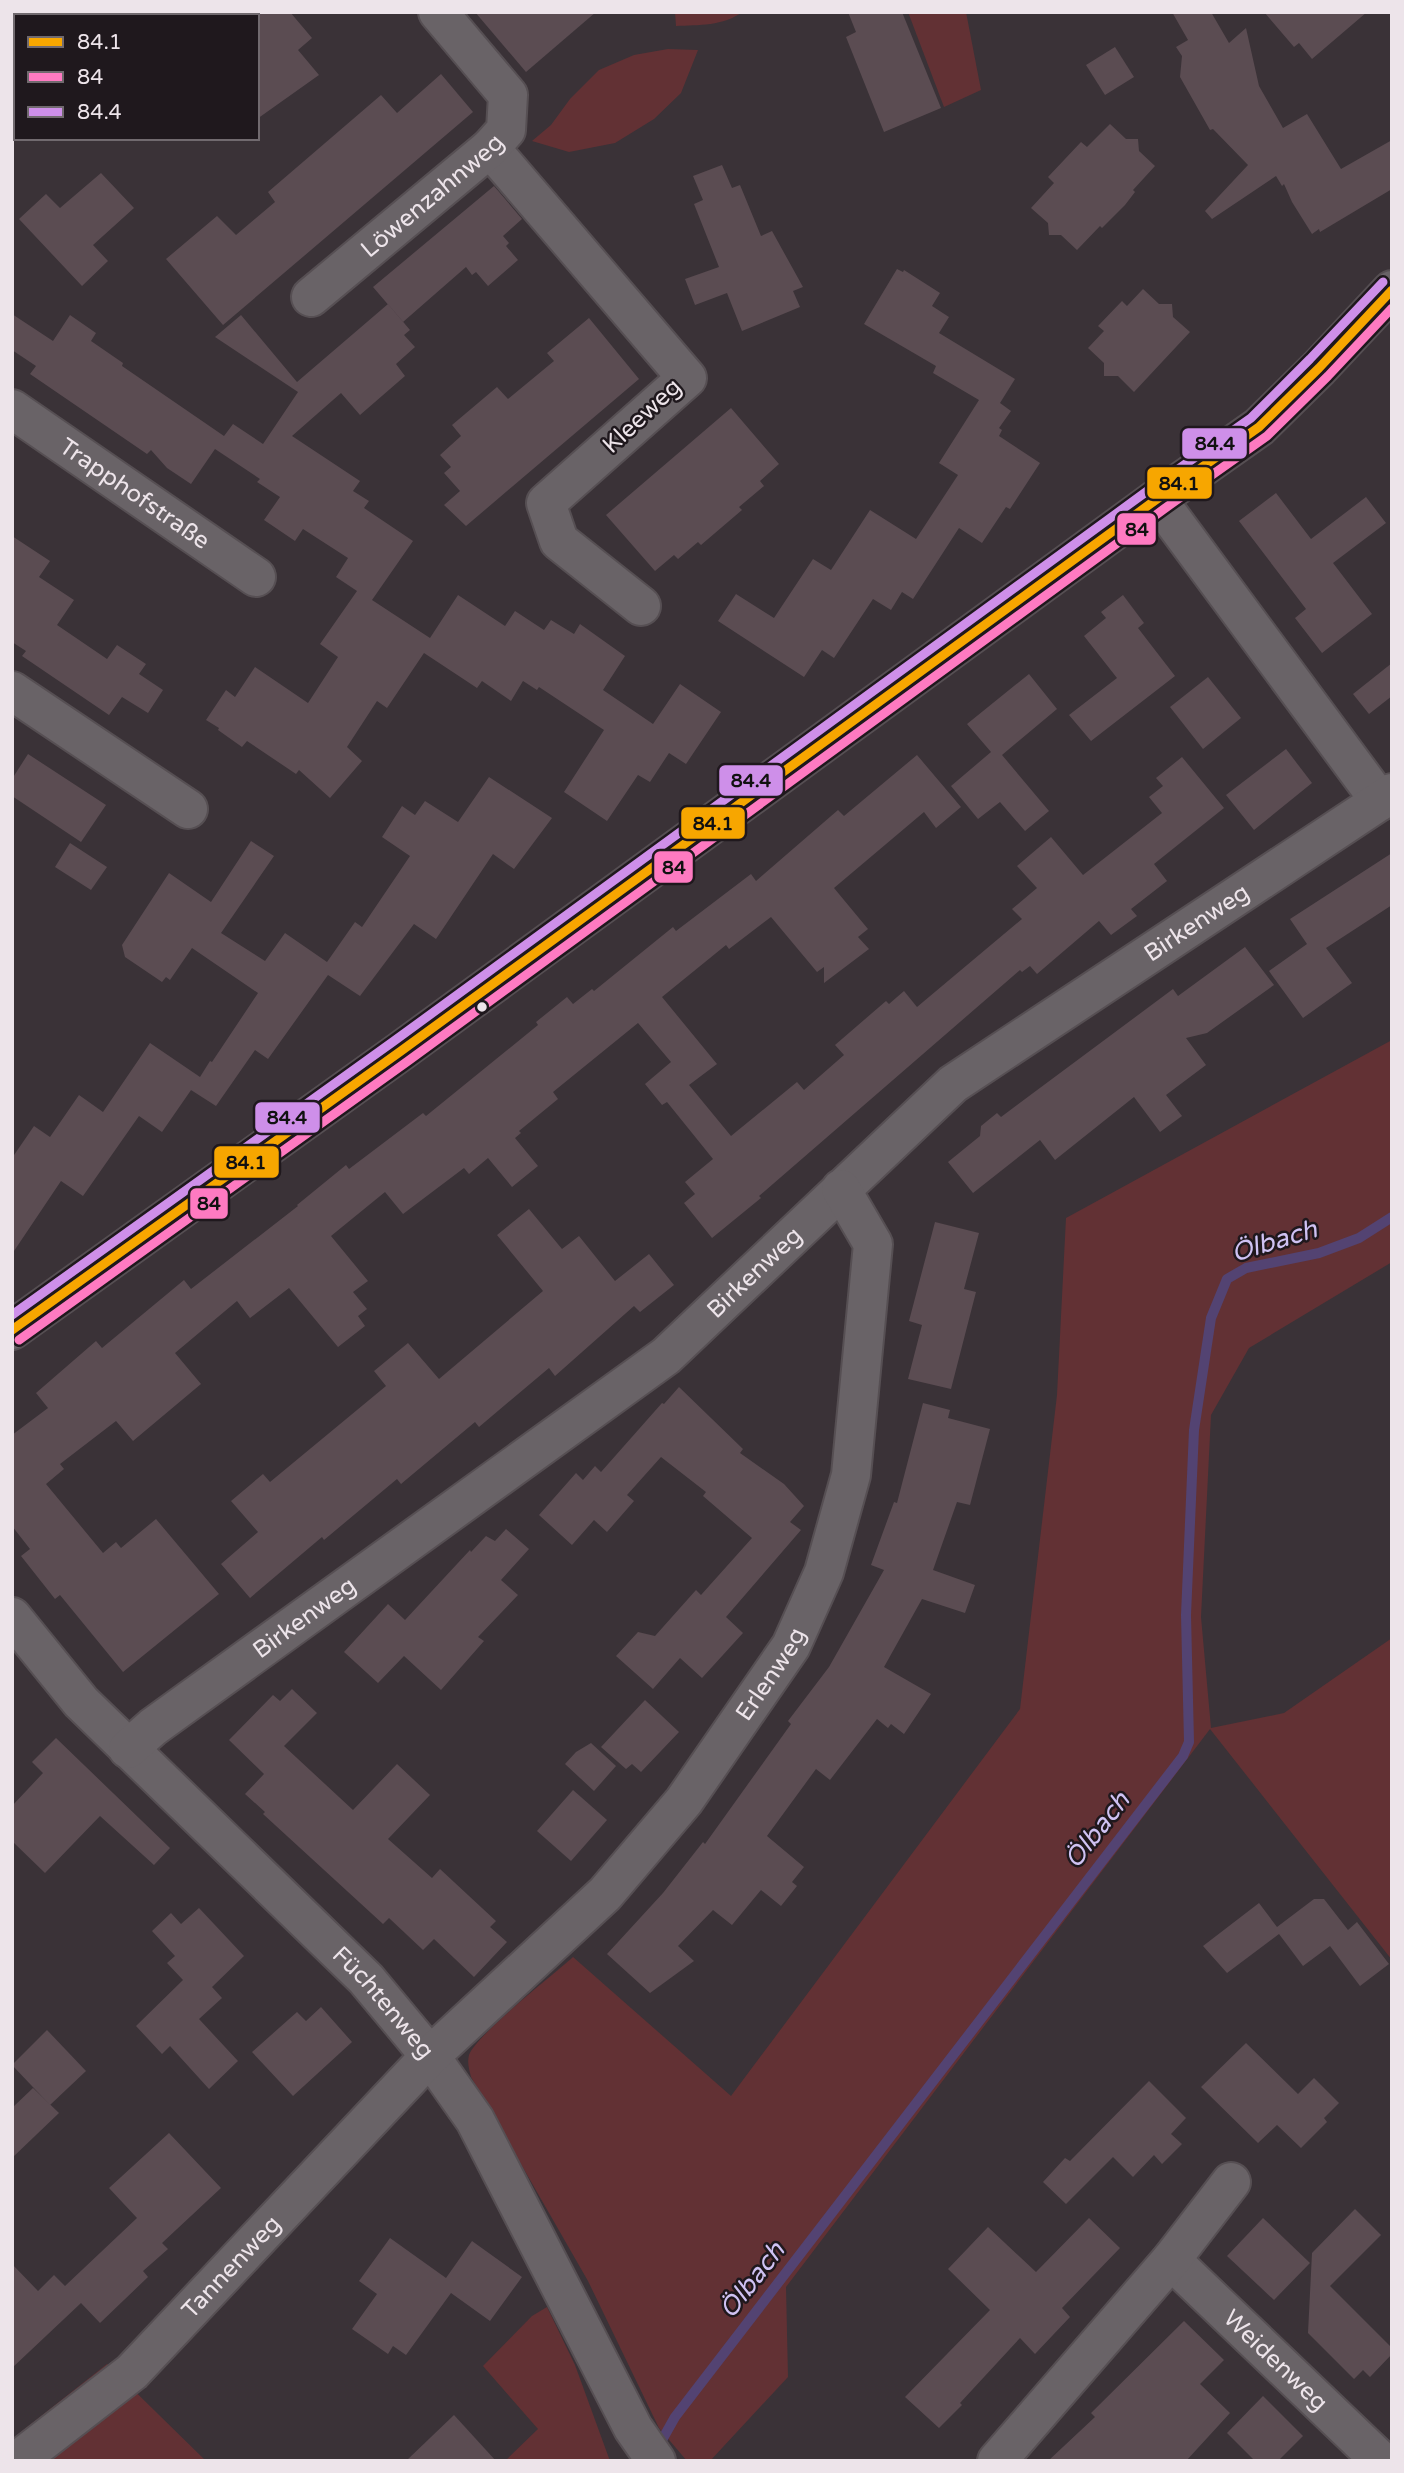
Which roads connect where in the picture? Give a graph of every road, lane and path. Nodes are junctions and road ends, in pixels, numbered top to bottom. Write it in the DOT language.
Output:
graph roads {
  1 [pos="438,12"];
  2 [pos="490,148"];
  3 [pos="1392,290"];
  4 [pos="311,297"];
  5 [pos="12,409"];
  6 [pos="1157,499"];
  7 [pos="256,577"];
  8 [pos="641,606"];
  9 [pos="12,691"];
  10 [pos="1386,797"];
  11 [pos="188,809"];
  12 [pos="841,1189"];
  13 [pos="12,1330"];
  14 [pos="12,1617"];
  15 [pos="128,1749"];
  16 [pos="430,2056"];
  17 [pos="1231,2182"];
  18 [pos="1171,2260"];
  19 [pos="18,2461"];
  20 [pos="656,2461"];
  21 [pos="997,2461"];
  22 [pos="1381,2461"];
  1 -- 2 [label="street, Löwenzahnweg"];
  2 -- 4 [label="street, Löwenzahnweg"];
  2 -- 8 [label="street, Kleeweg"];
  3 -- 6 [label="street"];
  5 -- 7 [label="street, Trapphofstraße"];
  6 -- 10 [label="street, Birkenweg"];
  6 -- 13 [label="street"];
  9 -- 11 [label="street"];
  10 -- 12 [label="street, Birkenweg"];
  12 -- 15 [label="street, Birkenweg"];
  12 -- 16 [label="street, Erlenweg"];
  14 -- 15 [label="street, Füchtenweg"];
  15 -- 16 [label="street, Füchtenweg"];
  16 -- 19 [label="street, Tannenweg"];
  16 -- 20 [label="street, Füchtenweg"];
  17 -- 18 [label="street"];
  18 -- 21 [label="street"];
  18 -- 22 [label="street, Weidenweg"];
}
